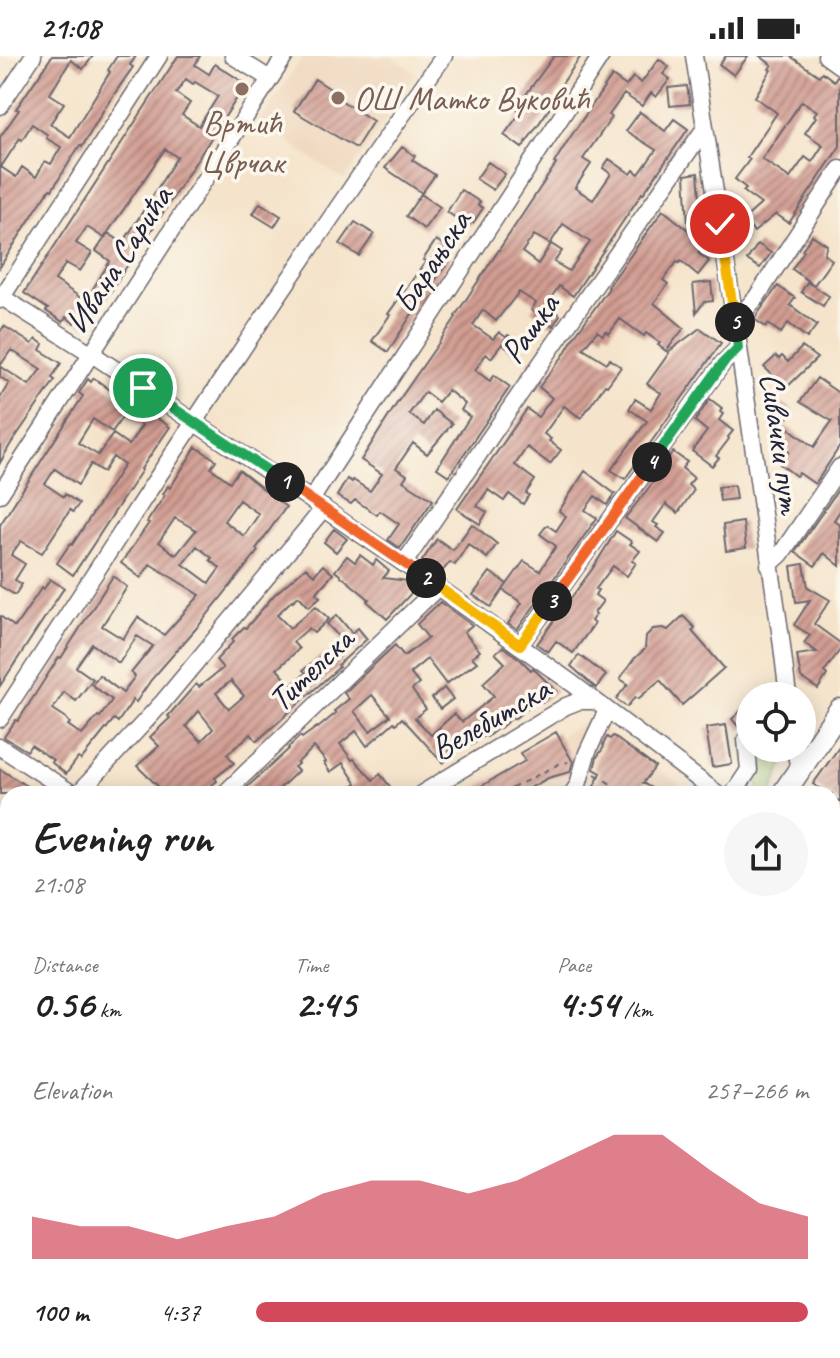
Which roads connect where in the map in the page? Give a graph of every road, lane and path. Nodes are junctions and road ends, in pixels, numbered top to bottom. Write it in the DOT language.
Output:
graph roads {
  1 [pos="33,56"];
  2 [pos="159,56"];
  3 [pos="233,56"];
  4 [pos="285,56"];
  5 [pos="444,56"];
  6 [pos="601,56"];
  7 [pos="694,56"];
  8 [pos="826,56"];
  9 [pos="840,66"];
  10 [pos="270,79"];
  11 [pos="0,106"];
  12 [pos="705,128"];
  13 [pos="840,169"];
  14 [pos="1,298"];
  15 [pos="735,321"];
  16 [pos="738,348"];
  17 [pos="92,354"];
  18 [pos="194,422"];
  19 [pos="840,467"];
  20 [pos="0,494"];
  21 [pos="318,504"];
  22 [pos="404,563"];
  23 [pos="769,565"];
  24 [pos="438,587"];
  25 [pos="520,645"];
  26 [pos="786,682"];
  27 [pos="574,694"];
  28 [pos="607,710"];
  29 [pos="838,718"];
  30 [pos="0,719"];
  31 [pos="0,747"];
  32 [pos="748,762"];
  33 [pos="797,762"];
  34 [pos="583,766"];
  35 [pos="799,771"];
  36 [pos="62,786"];
  37 [pos="83,786"];
  38 [pos="232,786"];
  39 [pos="434,786"];
  40 [pos="516,786"];
  41 [pos="577,786"];
  42 [pos="614,786"];
  43 [pos="707,786"];
  44 [pos="738,786"];
  45 [pos="789,786"];
  1 -- 11 [label="street"];
  2 -- 14 [label="street"];
  3 -- 10 [label="street"];
  4 -- 10 [label="street, Ивана Сарића"];
  5 -- 18 [label="street"];
  6 -- 21 [label="street, Барањска"];
  7 -- 12 [label="street, Сивачки пут"];
  8 -- 9 [label="street"];
  10 -- 17 [label="street, Ивана Сарића"];
  12 -- 15 [label="street, Сивачки пут"];
  12 -- 22 [label="street, Рашка"];
  13 -- 15 [label="street"];
  14 -- 17 [label="street"];
  15 -- 16 [label="street, Сивачки пут"];
  16 -- 23 [label="street, Сивачки пут"];
  16 -- 25 [label="street"];
  17 -- 18 [label="street"];
  17 -- 20 [label="street, Ивана Сарића"];
  18 -- 21 [label="street"];
  18 -- 30 [label="street"];
  19 -- 23 [label="street"];
  21 -- 22 [label="street"];
  21 -- 37 [label="street, Барањска"];
  22 -- 24 [label="street"];
  23 -- 26 [label="street, Сивачки пут"];
  24 -- 25 [label="street"];
  24 -- 38 [label="street, Тителска"];
  25 -- 27 [label="street"];
  27 -- 28 [label="street, Велебитска"];
  27 -- 39 [label="street, Велебитска"];
  28 -- 34 [label="street"];
  28 -- 43 [label="street"];
  29 -- 35 [label="main road"];
  31 -- 36 [label="street"];
  32 -- 44 [label="street"];
  33 -- 35 [label="street"];
  34 -- 40 [label="path"];
  34 -- 41 [label="street"];
  34 -- 42 [label="path"];
  35 -- 45 [label="main road"];
}
